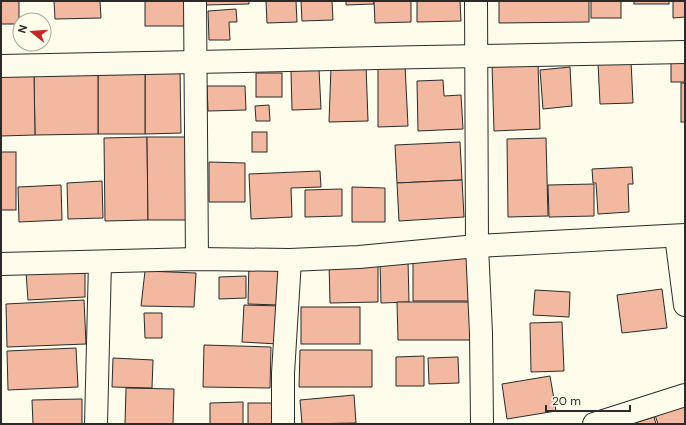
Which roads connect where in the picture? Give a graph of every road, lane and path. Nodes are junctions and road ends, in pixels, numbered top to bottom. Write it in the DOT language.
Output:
graph roads {
  1 [pos="195,1"];
  2 [pos="476,1"];
  3 [pos="685,52"];
  4 [pos="476,57"];
  5 [pos="195,61"];
  6 [pos="1,66"];
  7 [pos="680,235"];
  8 [pos="477,246"];
  9 [pos="197,259"];
  10 [pos="290,260"];
  11 [pos="100,262"];
  12 [pos="1,264"];
  13 [pos="685,305"];
  14 [pos="685,395"];
  15 [pos="96,424"];
  16 [pos="283,424"];
  17 [pos="482,424"];
  18 [pos="594,424"];
  1 -- 5 [label="street"];
  2 -- 4 [label="street"];
  3 -- 4 [label="street"];
  4 -- 5 [label="street"];
  4 -- 8 [label="street"];
  5 -- 6 [label="street"];
  5 -- 9 [label="street"];
  7 -- 8 [label="street"];
  7 -- 13 [label="street"];
  8 -- 10 [label="street"];
  8 -- 17 [label="street"];
  9 -- 10 [label="street"];
  9 -- 11 [label="street"];
  10 -- 16 [label="street"];
  11 -- 12 [label="street"];
  11 -- 15 [label="street"];
  14 -- 18 [label="street"];
}
